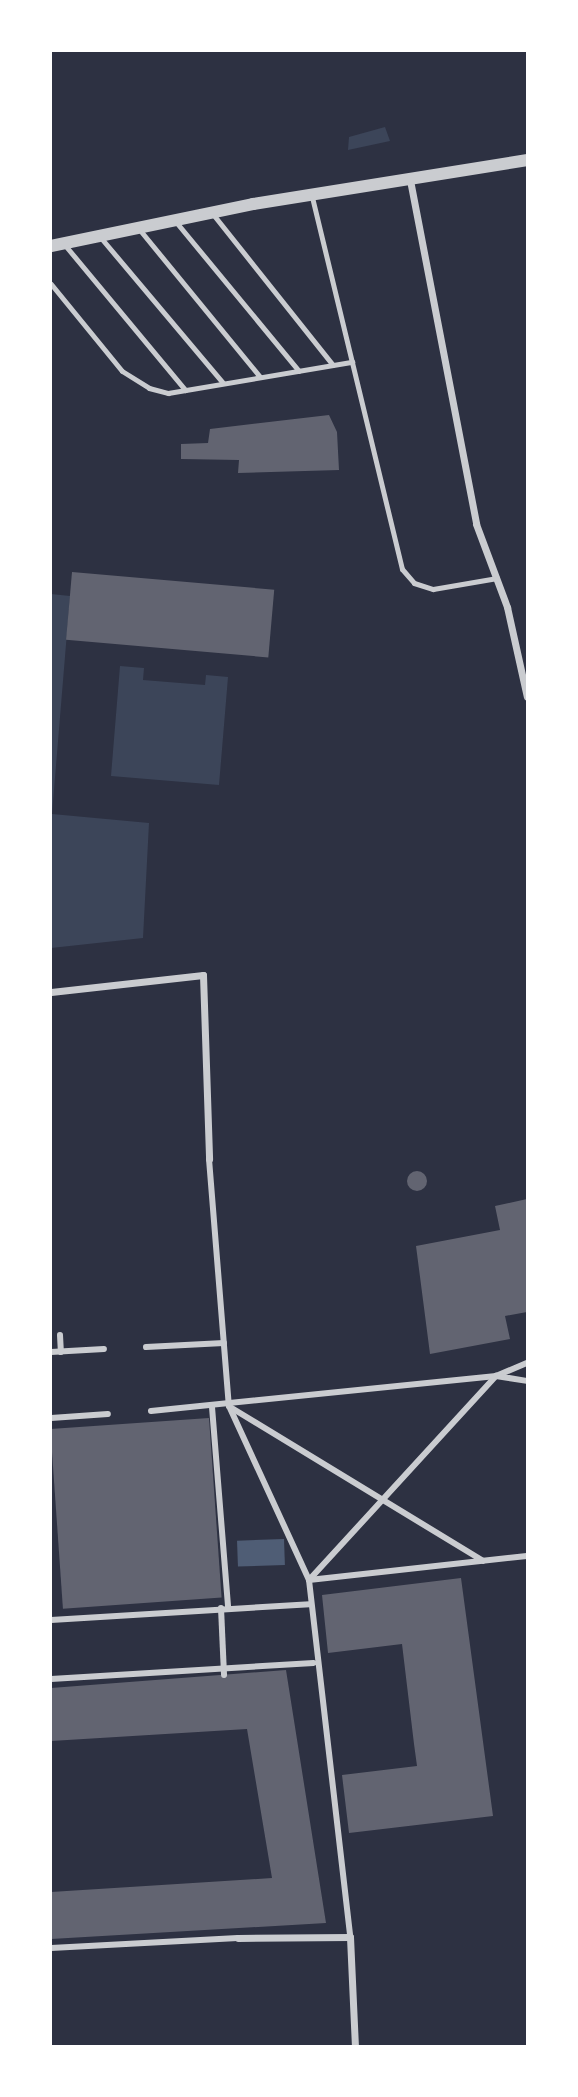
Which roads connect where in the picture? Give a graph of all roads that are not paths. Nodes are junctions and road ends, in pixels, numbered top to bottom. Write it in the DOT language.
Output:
graph roads {
  1 [pos="527,160"];
  2 [pos="410,180"];
  3 [pos="311,195"];
  4 [pos="212,213"];
  5 [pos="174,220"];
  6 [pos="137,227"];
  7 [pos="99,236"];
  8 [pos="57,244"];
  9 [pos="51,284"];
  10 [pos="352,362"];
  11 [pos="333,365"];
  12 [pos="299,371"];
  13 [pos="260,377"];
  14 [pos="223,383"];
  15 [pos="185,390"];
  16 [pos="497,578"];
  17 [pos="527,697"];
  18 [pos="51,992"];
  19 [pos="209,1159"];
  20 [pos="60,1335"];
  21 [pos="224,1343"];
  22 [pos="146,1347"];
  23 [pos="104,1349"];
  24 [pos="51,1352"];
  25 [pos="61,1352"];
  26 [pos="527,1363"];
  27 [pos="496,1376"];
  28 [pos="527,1381"];
  29 [pos="229,1406"];
  30 [pos="212,1407"];
  31 [pos="151,1411"];
  32 [pos="108,1414"];
  33 [pos="51,1418"];
  34 [pos="383,1500"];
  35 [pos="527,1556"];
  36 [pos="483,1561"];
  37 [pos="309,1580"];
  38 [pos="310,1604"];
  39 [pos="225,1608"];
  40 [pos="51,1620"];
  41 [pos="314,1663"];
  42 [pos="224,1671"];
  43 [pos="51,1679"];
  44 [pos="349,1937"];
  45 [pos="238,1938"];
  46 [pos="51,1948"];
  47 [pos="355,2046"];
  1 -- 2 [label="street"];
  2 -- 3 [label="street"];
  2 -- 16 [label="street"];
  3 -- 4 [label="street"];
  3 -- 10 [label="lane"];
  4 -- 5 [label="street"];
  4 -- 11 [label="lane"];
  5 -- 6 [label="street"];
  5 -- 12 [label="lane"];
  6 -- 7 [label="street"];
  6 -- 13 [label="lane"];
  7 -- 8 [label="street"];
  7 -- 14 [label="lane"];
  8 -- 15 [label="lane"];
  9 -- 15 [label="lane"];
  10 -- 11 [label="lane"];
  10 -- 16 [label="lane"];
  11 -- 12 [label="lane"];
  12 -- 13 [label="lane"];
  13 -- 14 [label="lane"];
  14 -- 15 [label="lane"];
  16 -- 17 [label="street"];
  18 -- 19 [label="street"];
  19 -- 21 [label="street"];
  20 -- 25 [label="street"];
  21 -- 22 [label="street"];
  21 -- 29 [label="street"];
  23 -- 25 [label="street"];
  24 -- 25 [label="street"];
  26 -- 27 [label="street"];
  27 -- 28 [label="street"];
  27 -- 29 [label="street"];
  27 -- 34 [label="street"];
  29 -- 30 [label="street"];
  29 -- 34 [label="street"];
  29 -- 37 [label="street"];
  30 -- 31 [label="street"];
  30 -- 39 [label="street"];
  32 -- 33 [label="street"];
  34 -- 36 [label="street"];
  34 -- 37 [label="street"];
  35 -- 36 [label="street"];
  36 -- 37 [label="street"];
  37 -- 38 [label="street"];
  38 -- 39 [label="street"];
  38 -- 41 [label="street"];
  39 -- 40 [label="street"];
  39 -- 42 [label="street"];
  41 -- 42 [label="street"];
  41 -- 44 [label="street"];
  42 -- 43 [label="street"];
  44 -- 45 [label="street"];
  44 -- 47 [label="street"];
  45 -- 46 [label="street"];
}
